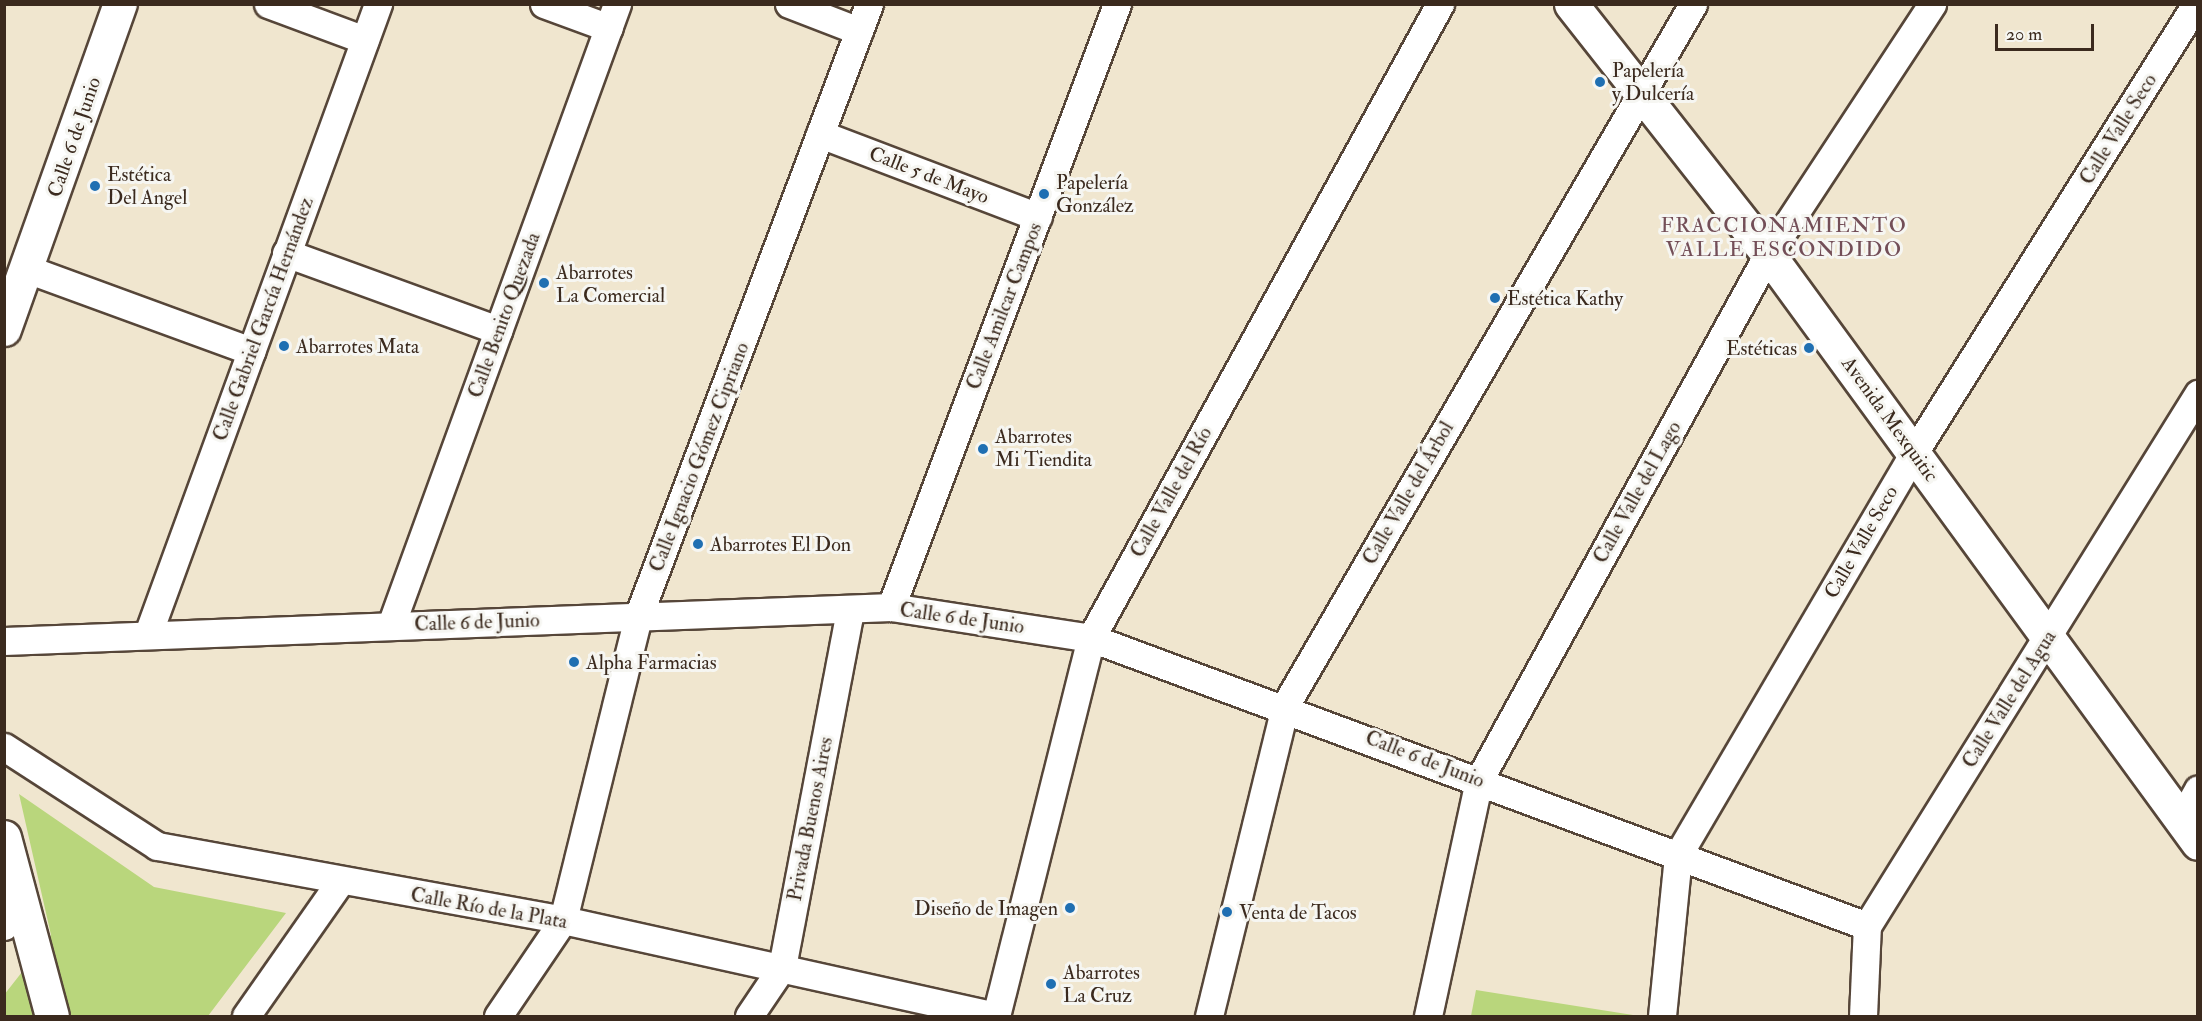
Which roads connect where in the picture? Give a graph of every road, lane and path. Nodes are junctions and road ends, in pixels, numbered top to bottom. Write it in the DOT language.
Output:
graph roads {
  1 [pos="120,4"];
  2 [pos="268,4"];
  3 [pos="378,4"];
  4 [pos="544,4"];
  5 [pos="789,4"];
  6 [pos="869,4"];
  7 [pos="1117,4"];
  8 [pos="1440,4"];
  9 [pos="1571,4"];
  10 [pos="1693,4"];
  11 [pos="1932,4"];
  12 [pos="2196,4"];
  13 [pos="613,16"];
  14 [pos="859,31"];
  15 [pos="365,40"];
  16 [pos="1641,88"];
  17 [pos="820,134"];
  18 [pos="1038,217"];
  19 [pos="286,254"];
  20 [pos="1768,255"];
  21 [pos="27,269"];
  22 [pos="4,329"];
  23 [pos="498,330"];
  24 [pos="251,351"];
  25 [pos="2198,394"];
  26 [pos="1915,451"];
  27 [pos="891,608"];
  28 [pos="850,612"];
  29 [pos="638,617"];
  30 [pos="391,625"];
  31 [pos="148,634"];
  32 [pos="1091,638"];
  33 [pos="2047,638"];
  34 [pos="4,641"];
  35 [pos="1285,706"];
  36 [pos="4,747"];
  37 [pos="1479,780"];
  38 [pos="2198,789"];
  39 [pos="2189,831"];
  40 [pos="4,837"];
  41 [pos="1678,855"];
  42 [pos="340,882"];
  43 [pos="23,898"];
  44 [pos="563,920"];
  45 [pos="4,926"];
  46 [pos="1867,926"];
  47 [pos="782,967"];
  48 [pos="996,1016"];
  49 [pos="52,1017"];
  50 [pos="246,1017"];
  51 [pos="498,1017"];
  52 [pos="748,1017"];
  53 [pos="1209,1017"];
  54 [pos="1428,1017"];
  55 [pos="1662,1017"];
  56 [pos="1863,1017"];
  1 -- 21 [label="main road, Calle 6 de Junio"];
  2 -- 15 [label="street"];
  3 -- 15 [label="street, Calle Gabriel García Hernández"];
  4 -- 13 [label="street"];
  5 -- 14 [label="street"];
  6 -- 14 [label="street, Calle Ignacio Gómez Cipriano"];
  7 -- 18 [label="street, Calle Amilcar Campos"];
  8 -- 32 [label="street, Calle Valle del Río"];
  9 -- 16 [label="main road, Avenida Mexquitic"];
  10 -- 16 [label="street, Calle Valle del Árbol"];
  11 -- 20 [label="street, Calle Valle del Lago"];
  12 -- 26 [label="street, Calle Valle Seco"];
  13 -- 23 [label="street, Calle Benito Quezada"];
  14 -- 17 [label="street, Calle Ignacio Gómez Cipriano"];
  15 -- 19 [label="street, Calle Gabriel García Hernández"];
  16 -- 20 [label="main road, Avenida Mexquitic"];
  16 -- 35 [label="street, Calle Valle del Árbol"];
  17 -- 18 [label="street, Calle 5 de Mayo"];
  17 -- 29 [label="street, Calle Ignacio Gómez Cipriano"];
  18 -- 27 [label="street, Calle Amilcar Campos"];
  19 -- 23 [label="street"];
  19 -- 24 [label="street, Calle Gabriel García Hernández"];
  20 -- 26 [label="main road, Avenida Mexquitic"];
  20 -- 37 [label="street, Calle Valle del Lago"];
  21 -- 22 [label="main road, Calle 6 de Junio"];
  21 -- 24 [label="street"];
  23 -- 30 [label="street, Calle Benito Quezada"];
  24 -- 31 [label="street, Calle Gabriel García Hernández"];
  25 -- 33 [label="street, Calle Valle del Agua"];
  26 -- 33 [label="main road, Avenida Mexquitic"];
  26 -- 41 [label="street, Calle Valle Seco"];
  27 -- 28 [label="street, Calle 6 de Junio"];
  27 -- 32 [label="street, Calle 6 de Junio"];
  28 -- 29 [label="street, Calle 6 de Junio"];
  28 -- 47 [label="street, Privada Buenos Aires"];
  29 -- 30 [label="street, Calle 6 de Junio"];
  29 -- 44 [label="street, Calle Ignacio Gómez Cipriano"];
  30 -- 31 [label="street, Calle 6 de Junio"];
  31 -- 34 [label="street, Calle 6 de Junio"];
  32 -- 35 [label="street, Calle 6 de Junio"];
  32 -- 48 [label="street, Calle Valle del Río"];
  33 -- 39 [label="main road, Avenida Mexquitic"];
  33 -- 46 [label="street, Calle Valle del Agua"];
  35 -- 37 [label="street, Calle 6 de Junio"];
  35 -- 53 [label="street, Calle Valle del Árbol"];
  36 -- 42 [label="street, Calle Río de la Plata"];
  37 -- 41 [label="street, Calle 6 de Junio"];
  37 -- 54 [label="street, Calle Valle del Lago"];
  38 -- 39 [label="street"];
  40 -- 43 [label="main road"];
  41 -- 46 [label="street, Calle 6 de Junio"];
  41 -- 55 [label="street, Calle Valle Seco"];
  42 -- 44 [label="street, Calle Río de la Plata"];
  42 -- 50 [label="street"];
  43 -- 45 [label="street"];
  43 -- 49 [label="main road"];
  44 -- 47 [label="street, Calle Río de la Plata"];
  44 -- 51 [label="street, Calle Ignacio Gómez Cipriano"];
  46 -- 56 [label="street, Calle Valle del Agua"];
  47 -- 48 [label="street, Calle Río de la Plata"];
  47 -- 52 [label="street, Privada Buenos Aires"];
}
